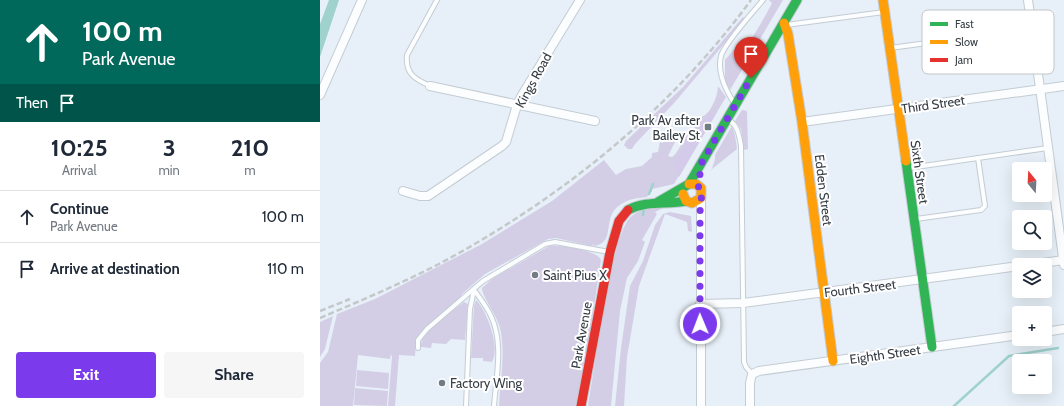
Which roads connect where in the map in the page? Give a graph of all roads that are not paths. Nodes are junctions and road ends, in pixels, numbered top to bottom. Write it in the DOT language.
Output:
graph roads {
  1 [pos="362,0"];
  2 [pos="437,0"];
  3 [pos="580,0"];
  4 [pos="763,0"];
  5 [pos="797,0"];
  6 [pos="883,0"];
  7 [pos="1028,0"];
  8 [pos="1029,10"];
  9 [pos="885,12"];
  10 [pos="785,24"];
  11 [pos="922,44"];
  12 [pos="890,48"];
  13 [pos="1037,74"];
  14 [pos="430,86"];
  15 [pos="1064,86"];
  16 [pos="1039,89"];
  17 [pos="320,94"];
  18 [pos="517,105"];
  19 [pos="735,105"];
  20 [pos="898,108"];
  21 [pos="727,119"];
  22 [pos="595,121"];
  23 [pos="802,122"];
  24 [pos="1048,148"];
  25 [pos="978,158"];
  26 [pos="907,168"];
  27 [pos="691,186"];
  28 [pos="403,191"];
  29 [pos="701,198"];
  30 [pos="688,201"];
  31 [pos="658,202"];
  32 [pos="914,219"];
  33 [pos="700,226"];
  34 [pos="610,252"];
  35 [pos="1064,262"];
  36 [pos="1052,263"];
  37 [pos="1012,267"];
  38 [pos="922,280"];
  39 [pos="474,290"];
  40 [pos="824,292"];
  41 [pos="743,303"];
  42 [pos="700,304"];
  43 [pos="1064,329"];
  44 [pos="1052,331"];
  45 [pos="1012,336"];
  46 [pos="932,347"];
  47 [pos="418,348"];
  48 [pos="833,361"];
  49 [pos="752,374"];
  50 [pos="466,406"];
  51 [pos="494,406"];
  52 [pos="581,406"];
  53 [pos="700,406"];
  54 [pos="750,406"];
  1 -- 17 [label="street"];
  2 -- 14 [label="lane"];
  3 -- 18 [label="street, Kings Road"];
  4 -- 19 [label="lane"];
  5 -- 10 [label="street"];
  6 -- 9 [label="street, Sixth Street"];
  7 -- 8 [label="street"];
  9 -- 10 [label="lane"];
  9 -- 12 [label="street, Sixth Street"];
  10 -- 19 [label="street"];
  10 -- 23 [label="street, Edden Street"];
  11 -- 12 [label="lane"];
  12 -- 20 [label="street, Sixth Street"];
  13 -- 16 [label="street"];
  14 -- 18 [label="street"];
  15 -- 16 [label="street, Third Street"];
  16 -- 20 [label="street, Third Street"];
  16 -- 24 [label="street"];
  18 -- 22 [label="street"];
  18 -- 28 [label="street, Kings Road"];
  19 -- 21 [label="street"];
  20 -- 23 [label="street, Third Street"];
  20 -- 26 [label="street, Sixth Street"];
  21 -- 27 [label="street"];
  21 -- 41 [label="lane"];
  23 -- 40 [label="street, Edden Street"];
  24 -- 25 [label="lane"];
  24 -- 35 [label="street"];
  25 -- 26 [label="lane"];
  25 -- 32 [label="lane"];
  26 -- 32 [label="street, Sixth Street"];
  27 -- 29 [label="street"];
  27 -- 30 [label="street"];
  27 -- 31 [label="street, Park Avenue"];
  29 -- 30 [label="street"];
  29 -- 33 [label="street"];
  30 -- 31 [label="street, Park Avenue"];
  30 -- 33 [label="street"];
  31 -- 34 [label="street, Park Avenue"];
  32 -- 38 [label="street, Sixth Street"];
  33 -- 42 [label="street"];
  34 -- 39 [label="lane"];
  34 -- 52 [label="street, Park Avenue"];
  35 -- 36 [label="street"];
  37 -- 38 [label="street, Fourth Street"];
  38 -- 40 [label="street, Fourth Street"];
  38 -- 46 [label="street, Sixth Street"];
  39 -- 47 [label="lane"];
  39 -- 50 [label="lane"];
  39 -- 51 [label="lane"];
  40 -- 41 [label="street, Fourth Street"];
  40 -- 48 [label="street, Edden Street"];
  41 -- 42 [label="street, Fourth Street"];
  41 -- 49 [label="lane"];
  42 -- 53 [label="street"];
  43 -- 44 [label="street"];
  45 -- 46 [label="street, Eighth Street"];
  46 -- 48 [label="street, Eighth Street"];
  48 -- 49 [label="street, Eighth Street"];
  49 -- 54 [label="street"];
}
